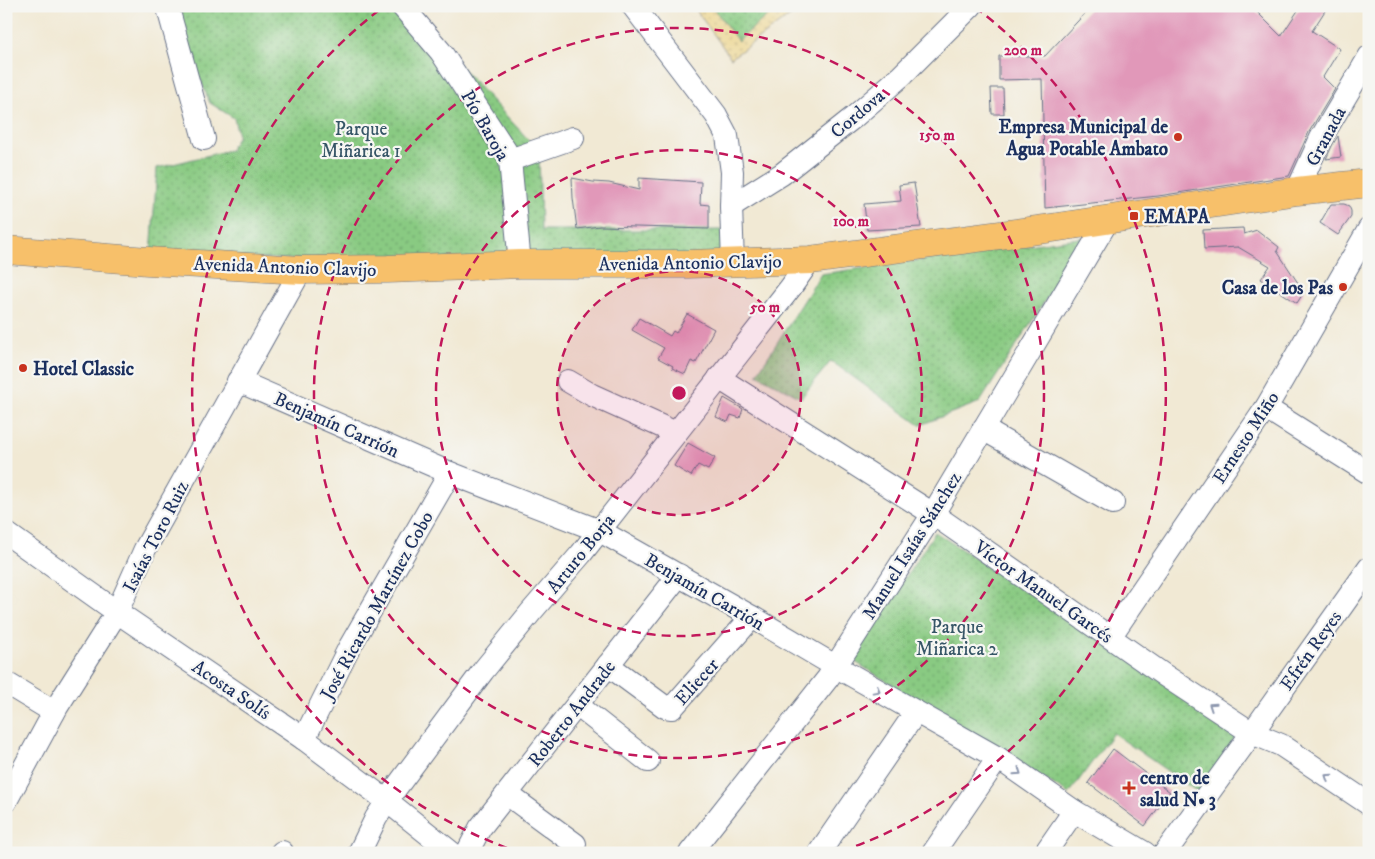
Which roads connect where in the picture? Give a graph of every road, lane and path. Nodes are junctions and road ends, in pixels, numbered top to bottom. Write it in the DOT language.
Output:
graph roads {
  1 [pos="171,6"];
  2 [pos="402,6"];
  3 [pos="633,6"];
  4 [pos="971,6"];
  5 [pos="1369,57"];
  6 [pos="573,138"];
  7 [pos="204,139"];
  8 [pos="510,160"];
  9 [pos="1369,183"];
  10 [pos="1297,190"];
  11 [pos="731,206"];
  12 [pos="1108,220"];
  13 [pos="1369,229"];
  14 [pos="6,250"];
  15 [pos="810,260"];
  16 [pos="733,263"];
  17 [pos="520,264"];
  18 [pos="301,270"];
  19 [pos="718,378"];
  20 [pos="238,381"];
  21 [pos="568,381"];
  22 [pos="1266,408"];
  23 [pos="983,429"];
  24 [pos="676,432"];
  25 [pos="450,473"];
  26 [pos="1369,473"];
  27 [pos="1113,503"];
  28 [pos="932,514"];
  29 [pos="600,530"];
  30 [pos="6,532"];
  31 [pos="1369,568"];
  32 [pos="679,576"];
  33 [pos="118,612"];
  34 [pos="752,617"];
  35 [pos="1110,637"];
  36 [pos="608,665"];
  37 [pos="835,666"];
  38 [pos="6,683"];
  39 [pos="577,705"];
  40 [pos="54,712"];
  41 [pos="916,712"];
  42 [pos="1252,733"];
  43 [pos="304,738"];
  44 [pos="998,758"];
  45 [pos="648,761"];
  46 [pos="507,794"];
  47 [pos="6,800"];
  48 [pos="387,801"];
  49 [pos="1369,804"];
  50 [pos="1074,811"];
  51 [pos="575,844"];
  52 [pos="359,853"];
  53 [pos="452,853"];
  54 [pos="467,853"];
  55 [pos="690,853"];
  56 [pos="819,853"];
  57 [pos="933,853"];
  58 [pos="1045,853"];
  59 [pos="1145,853"];
  60 [pos="1165,853"];
  1 -- 7 [label="street"];
  2 -- 8 [label="street, Pío Baroja"];
  3 -- 11 [label="street"];
  4 -- 11 [label="street, Cordova"];
  5 -- 10 [label="street, Granada"];
  6 -- 8 [label="street"];
  8 -- 17 [label="street, Pío Baroja"];
  9 -- 10 [label="main road, Avenida Antonio Clavijo"];
  10 -- 12 [label="main road, Avenida Antonio Clavijo"];
  11 -- 16 [label="street"];
  12 -- 15 [label="main road, Avenida Antonio Clavijo"];
  12 -- 23 [label="street, Manuel Isaías Sánchez"];
  13 -- 22 [label="street, Ernesto Miño"];
  14 -- 18 [label="main road, Avenida Antonio Clavijo"];
  15 -- 16 [label="main road, Avenida Antonio Clavijo"];
  15 -- 19 [label="street, Arturo Borja"];
  16 -- 17 [label="main road, Avenida Antonio Clavijo"];
  17 -- 18 [label="main road, Avenida Antonio Clavijo"];
  18 -- 20 [label="street, Isaías Toro Ruiz"];
  19 -- 24 [label="street, Arturo Borja"];
  19 -- 28 [label="street, Víctor Manuel Garcés"];
  20 -- 25 [label="street, Benjamín Carrión"];
  20 -- 33 [label="street, Isaías Toro Ruiz"];
  21 -- 24 [label="street"];
  22 -- 26 [label="street"];
  22 -- 35 [label="street, Ernesto Miño"];
  23 -- 27 [label="street"];
  23 -- 28 [label="street, Manuel Isaías Sánchez"];
  24 -- 29 [label="street, Arturo Borja"];
  25 -- 29 [label="street, Benjamín Carrión"];
  25 -- 43 [label="street, José Ricardo Martínez Cobo"];
  28 -- 35 [label="street, Víctor Manuel Garcés"];
  28 -- 37 [label="street, Manuel Isaías Sánchez"];
  29 -- 32 [label="street, Benjamín Carrión"];
  29 -- 48 [label="street, Arturo Borja"];
  30 -- 33 [label="street, Acosta Solís"];
  31 -- 42 [label="street, Efrén Reyes"];
  32 -- 34 [label="street, Benjamín Carrión"];
  32 -- 36 [label="street, Roberto Andrade"];
  33 -- 40 [label="street, Isaías Toro Ruiz"];
  33 -- 43 [label="street, Acosta Solís"];
  34 -- 36 [label="street, Eliecer"];
  34 -- 37 [label="street, Benjamín Carrión"];
  42 -- 35 [label="street, Víctor Manuel Garcés, one-way"];
  36 -- 39 [label="street, Roberto Andrade"];
  37 -- 41 [label="street, Benjamín Carrión, one-way"];
  37 -- 55 [label="street, Manuel Isaías Sánchez"];
  38 -- 40 [label="street"];
  39 -- 45 [label="street"];
  39 -- 46 [label="street, Roberto Andrade"];
  40 -- 47 [label="street, Isaías Toro Ruiz"];
  41 -- 44 [label="street, Benjamín Carrión"];
  41 -- 56 [label="street"];
  49 -- 42 [label="street, Víctor Manuel Garcés, one-way"];
  42 -- 60 [label="street, Efrén Reyes"];
  43 -- 48 [label="street, Acosta Solís"];
  44 -- 50 [label="street, Benjamín Carrión, one-way"];
  44 -- 57 [label="street"];
  46 -- 51 [label="street"];
  46 -- 54 [label="street, Roberto Andrade"];
  48 -- 52 [label="street, Arturo Borja"];
  48 -- 53 [label="street, Acosta Solís"];
  50 -- 58 [label="street"];
  50 -- 59 [label="street, Benjamín Carrión"];
}
